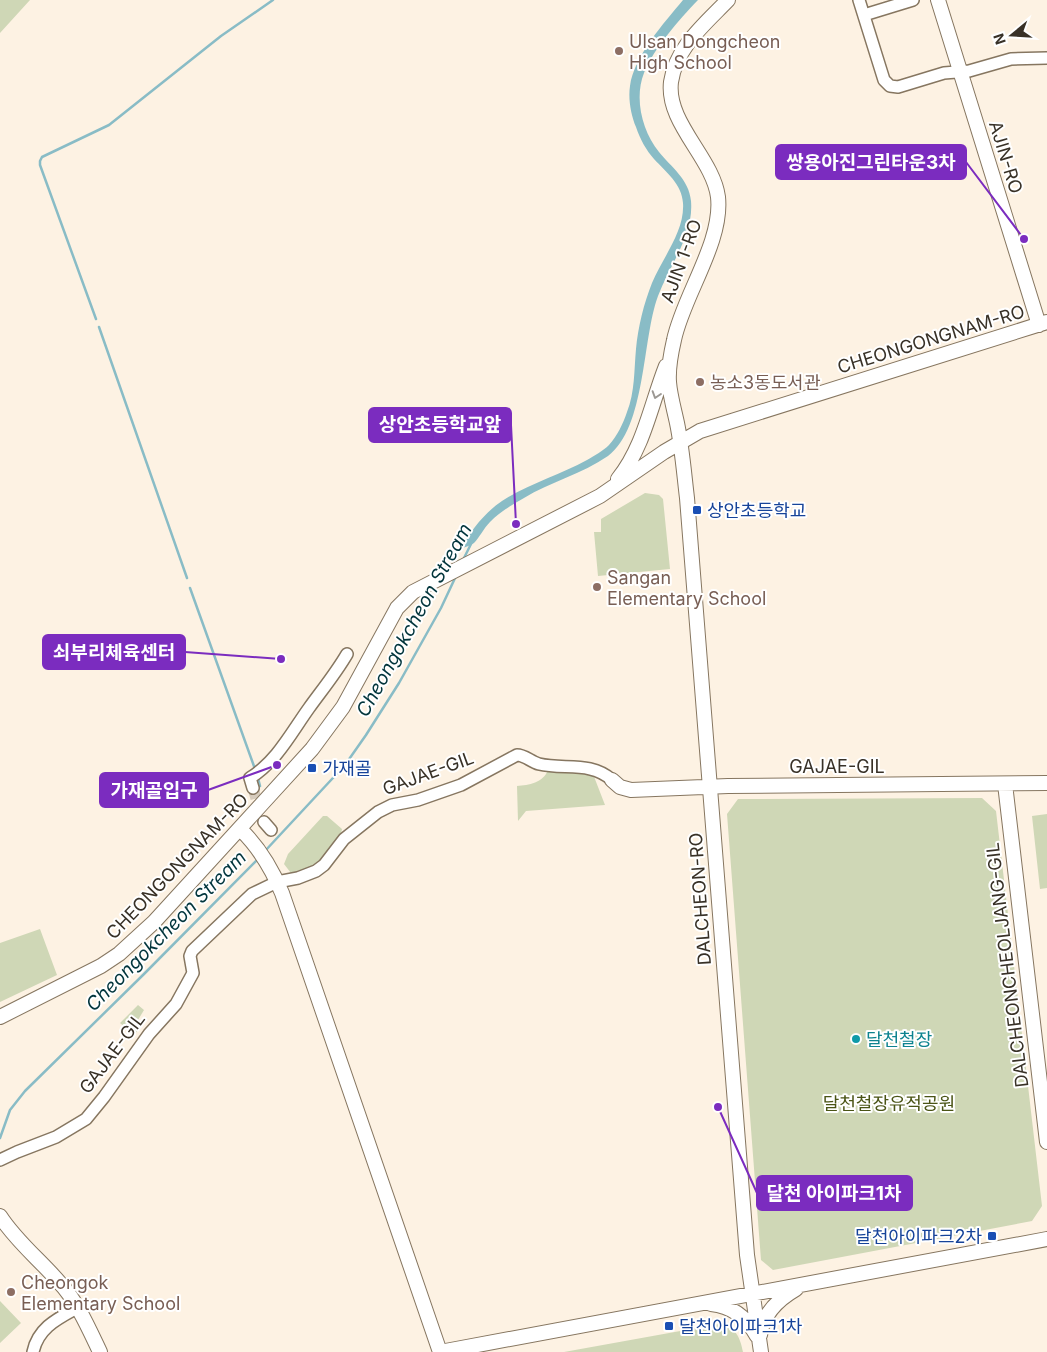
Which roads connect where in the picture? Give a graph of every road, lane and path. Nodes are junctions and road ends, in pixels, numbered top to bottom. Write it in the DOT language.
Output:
graph roads {
  1 [pos="728,0"];
  2 [pos="859,0"];
  3 [pos="913,0"];
  4 [pos="938,0"];
  5 [pos="864,15"];
  6 [pos="1047,58"];
  7 [pos="960,72"];
  8 [pos="1043,324"];
  9 [pos="672,349"];
  10 [pos="680,442"];
  11 [pos="610,489"];
  12 [pos="346,654"];
  13 [pos="612,780"];
  14 [pos="1047,783"];
  15 [pos="1005,784"];
  16 [pos="710,786"];
  17 [pos="252,788"];
  18 [pos="240,829"];
  19 [pos="274,875"];
  20 [pos="0,1018"];
  21 [pos="1047,1142"];
  22 [pos="0,1160"];
  23 [pos="0,1216"];
  24 [pos="1047,1239"];
  25 [pos="807,1284"];
  26 [pos="752,1294"];
  27 [pos="699,1303"];
  28 [pos="77,1308"];
  29 [pos="760,1347"];
  30 [pos="33,1352"];
  31 [pos="100,1352"];
  1 -- 9 [label="street, AJIN 1-RO"];
  2 -- 5 [label="street"];
  3 -- 5 [label="street"];
  4 -- 7 [label="street, AJIN-RO"];
  5 -- 7 [label="street"];
  6 -- 7 [label="street"];
  7 -- 8 [label="street, AJIN-RO"];
  8 -- 10 [label="street, CHEONGONGNAM-RO"];
  9 -- 10 [label="street, AJIN 1-RO"];
  9 -- 11 [label="street, one-way"];
  10 -- 11 [label="street, CHEONGONGNAM-RO"];
  10 -- 16 [label="street, DALCHEON-RO"];
  11 -- 18 [label="street, CHEONGONGNAM-RO"];
  12 -- 17 [label="street"];
  13 -- 16 [label="street, GAJAE-GIL"];
  13 -- 19 [label="street, GAJAE-GIL"];
  14 -- 15 [label="street, GAJAE-GIL"];
  15 -- 16 [label="street, GAJAE-GIL"];
  15 -- 21 [label="street, DALCHEONCHEOLJANG-GIL"];
  16 -- 26 [label="street, DALCHEON-RO"];
  18 -- 19 [label="street"];
  18 -- 20 [label="street, CHEONGONGNAM-RO"];
  19 -- 22 [label="street, GAJAE-GIL"];
  19 -- 27 [label="street"];
  23 -- 28 [label="street"];
  24 -- 25 [label="street"];
  25 -- 26 [label="street"];
  25 -- 29 [label="street"];
  26 -- 27 [label="street"];
  26 -- 29 [label="street, DALCHEON-RO"];
  27 -- 29 [label="street"];
  28 -- 30 [label="street"];
  28 -- 31 [label="street"];
}
